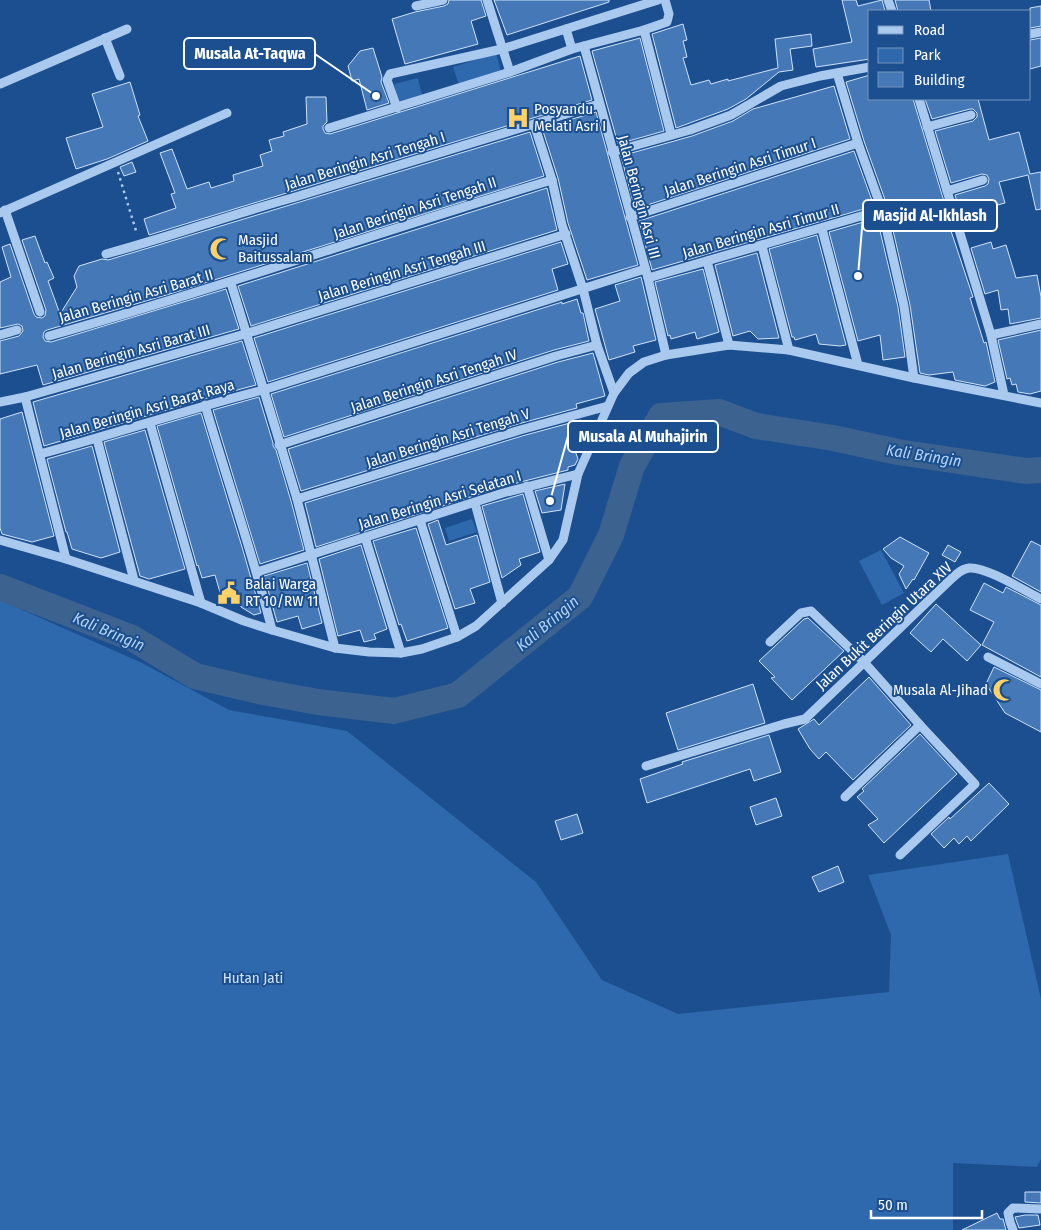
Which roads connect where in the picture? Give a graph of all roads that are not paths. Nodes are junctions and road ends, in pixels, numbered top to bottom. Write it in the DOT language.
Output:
graph roads {
  1 [pos="443,0"];
  2 [pos="487,0"];
  3 [pos="658,0"];
  4 [pos="665,0"];
  5 [pos="416,6"];
  6 [pos="127,29"];
  7 [pos="566,29"];
  8 [pos="644,30"];
  9 [pos="105,38"];
  10 [pos="584,46"];
  11 [pos="502,49"];
  12 [pos="572,49"];
  13 [pos="868,66"];
  14 [pos="510,72"];
  15 [pos="837,73"];
  16 [pos="120,76"];
  17 [pos="0,84"];
  18 [pos="919,100"];
  19 [pos="599,104"];
  20 [pos="397,108"];
  21 [pos="227,113"];
  22 [pos="971,115"];
  23 [pos="534,124"];
  24 [pos="927,127"];
  25 [pos="329,128"];
  26 [pos="671,134"];
  27 [pos="858,144"];
  28 [pos="612,152"];
  29 [pos="552,180"];
  30 [pos="983,180"];
  31 [pos="947,191"];
  32 [pos="882,210"];
  33 [pos="3,212"];
  34 [pos="630,217"];
  35 [pos="822,229"];
  36 [pos="566,234"];
  37 [pos="762,246"];
  38 [pos="106,254"];
  39 [pos="707,261"];
  40 [pos="646,274"];
  41 [pos="230,283"];
  42 [pos="583,289"];
  43 [pos="40,312"];
  44 [pos="1041,324"];
  45 [pos="17,330"];
  46 [pos="245,334"];
  47 [pos="0,335"];
  48 [pos="49,336"];
  49 [pos="991,336"];
  50 [pos="597,345"];
  51 [pos="730,346"];
  52 [pos="789,350"];
  53 [pos="666,355"];
  54 [pos="858,366"];
  55 [pos="914,378"];
  56 [pos="263,390"];
  57 [pos="614,393"];
  58 [pos="1004,395"];
  59 [pos="24,397"];
  60 [pos="0,402"];
  61 [pos="1041,403"];
  62 [pos="205,405"];
  63 [pos="608,406"];
  64 [pos="150,423"];
  65 [pos="97,439"];
  66 [pos="279,444"];
  67 [pos="40,454"];
  68 [pos="578,474"];
  69 [pos="527,486"];
  70 [pos="296,499"];
  71 [pos="475,502"];
  72 [pos="420,520"];
  73 [pos="365,537"];
  74 [pos="0,540"];
  75 [pos="311,554"];
  76 [pos="66,559"];
  77 [pos="549,560"];
  78 [pos="257,572"];
  79 [pos="134,580"];
  80 [pos="1041,599"];
  81 [pos="502,602"];
  82 [pos="201,603"];
  83 [pos="272,630"];
  84 [pos="457,637"];
  85 [pos="770,642"];
  86 [pos="335,648"];
  87 [pos="401,653"];
  88 [pos="988,657"];
  89 [pos="864,662"];
  90 [pos="1041,684"];
  91 [pos="920,725"];
  92 [pos="646,766"];
  93 [pos="845,797"];
  94 [pos="900,855"];
  95 [pos="1041,1210"];
  96 [pos="1014,1230"];
  1 -- 5 [label="street"];
  2 -- 11 [label="street"];
  3 -- 7 [label="street"];
  4 -- 8 [label="street"];
  6 -- 9 [label="street"];
  7 -- 11 [label="street"];
  7 -- 12 [label="street"];
  8 -- 10 [label="street"];
  8 -- 26 [label="street"];
  9 -- 16 [label="street"];
  9 -- 17 [label="street"];
  10 -- 12 [label="street"];
  10 -- 19 [label="street, Jalan Beringin Asri III"];
  11 -- 14 [label="street"];
  11 -- 20 [label="street"];
  12 -- 14 [label="street"];
  13 -- 15 [label="street"];
  14 -- 20 [label="street"];
  15 -- 26 [label="street"];
  15 -- 27 [label="street"];
  18 -- 24 [label="street"];
  19 -- 23 [label="street, Jalan Beringin Asri Tengah I"];
  19 -- 28 [label="street, Jalan Beringin Asri III"];
  20 -- 25 [label="street"];
  21 -- 33 [label="street"];
  22 -- 24 [label="street"];
  23 -- 29 [label="street"];
  23 -- 38 [label="street, Jalan Beringin Asri Tengah I"];
  24 -- 31 [label="street"];
  26 -- 28 [label="street"];
  27 -- 32 [label="street"];
  27 -- 34 [label="street, Jalan Beringin Asri Timur I"];
  28 -- 34 [label="street, Jalan Beringin Asri III"];
  29 -- 36 [label="street"];
  29 -- 41 [label="street, Jalan Beringin Asri Tengah II"];
  30 -- 31 [label="street"];
  31 -- 49 [label="street"];
  32 -- 35 [label="street, Jalan Beringin Asri Timur II"];
  32 -- 55 [label="street"];
  33 -- 43 [label="street"];
  34 -- 40 [label="street, Jalan Beringin Asri III"];
  35 -- 37 [label="street, Jalan Beringin Asri Timur II"];
  35 -- 54 [label="street"];
  36 -- 42 [label="street"];
  36 -- 46 [label="street, Jalan Beringin Asri Tengah III"];
  37 -- 39 [label="street, Jalan Beringin Asri Timur II"];
  37 -- 52 [label="street"];
  39 -- 40 [label="street, Jalan Beringin Asri Timur II"];
  39 -- 51 [label="street"];
  40 -- 42 [label="street, Jalan Beringin Asri Timur II"];
  40 -- 53 [label="street, Jalan Beringin Asri III"];
  41 -- 46 [label="street"];
  41 -- 48 [label="street, Jalan Beringin Asri Barat II"];
  42 -- 50 [label="street"];
  42 -- 56 [label="street, Jalan Beringin Asri Barat Raya"];
  44 -- 49 [label="street"];
  45 -- 47 [label="street"];
  46 -- 56 [label="street"];
  46 -- 59 [label="street, Jalan Beringin Asri Barat III"];
  49 -- 58 [label="street"];
  50 -- 57 [label="street"];
  50 -- 66 [label="street, Jalan Beringin Asri Tengah IV"];
  51 -- 52 [label="street"];
  51 -- 53 [label="street"];
  52 -- 54 [label="street"];
  53 -- 57 [label="street"];
  54 -- 55 [label="street"];
  55 -- 58 [label="street"];
  56 -- 62 [label="street, Jalan Beringin Asri Barat Raya"];
  56 -- 66 [label="street"];
  57 -- 63 [label="street"];
  58 -- 61 [label="street"];
  59 -- 60 [label="street, Jalan Beringin Asri Barat III"];
  59 -- 67 [label="street"];
  62 -- 64 [label="street, Jalan Beringin Asri Barat Raya"];
  62 -- 78 [label="street"];
  63 -- 68 [label="street"];
  63 -- 70 [label="street, Jalan Beringin Asri Tengah V"];
  64 -- 65 [label="street, Jalan Beringin Asri Barat Raya"];
  64 -- 82 [label="street"];
  65 -- 67 [label="street, Jalan Beringin Asri Barat Raya"];
  65 -- 79 [label="street"];
  66 -- 70 [label="street"];
  67 -- 76 [label="street"];
  68 -- 69 [label="street, Jalan Beringin Asri Selatan I"];
  68 -- 77 [label="street"];
  69 -- 71 [label="street, Jalan Beringin Asri Selatan I"];
  69 -- 77 [label="street"];
  70 -- 75 [label="street"];
  71 -- 72 [label="street, Jalan Beringin Asri Selatan I"];
  71 -- 81 [label="street"];
  72 -- 73 [label="street, Jalan Beringin Asri Selatan I"];
  72 -- 84 [label="street"];
  73 -- 75 [label="street, Jalan Beringin Asri Selatan I"];
  73 -- 87 [label="street"];
  74 -- 76 [label="street"];
  75 -- 78 [label="street, Jalan Beringin Asri Selatan I"];
  75 -- 86 [label="street"];
  76 -- 79 [label="street"];
  77 -- 81 [label="street"];
  78 -- 83 [label="street"];
  79 -- 82 [label="street"];
  80 -- 89 [label="street, Jalan Bukit Beringin Utara XIV"];
  81 -- 84 [label="street"];
  82 -- 83 [label="street"];
  83 -- 86 [label="street"];
  84 -- 87 [label="street"];
  85 -- 89 [label="street"];
  86 -- 87 [label="street"];
  88 -- 90 [label="street"];
  89 -- 91 [label="street"];
  89 -- 92 [label="street, Jalan Bukit Beringin Utara XIV"];
  91 -- 93 [label="street"];
  91 -- 94 [label="street"];
  95 -- 96 [label="street"];
}
